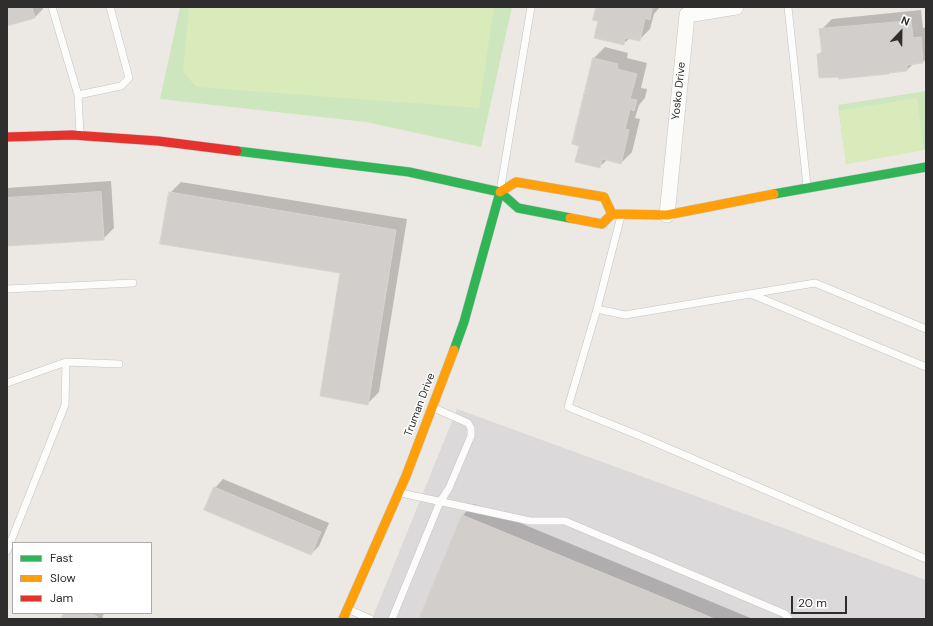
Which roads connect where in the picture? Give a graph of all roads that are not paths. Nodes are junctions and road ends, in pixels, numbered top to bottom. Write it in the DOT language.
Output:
graph roads {
  1 [pos="52,7"];
  2 [pos="110,7"];
  3 [pos="531,7"];
  4 [pos="736,7"];
  5 [pos="788,7"];
  6 [pos="78,95"];
  7 [pos="80,136"];
  8 [pos="7,137"];
  9 [pos="926,167"];
  10 [pos="807,188"];
  11 [pos="500,192"];
  12 [pos="617,214"];
  13 [pos="667,215"];
  14 [pos="132,283"];
  15 [pos="7,289"];
  16 [pos="750,294"];
  17 [pos="597,309"];
  18 [pos="926,329"];
  19 [pos="66,362"];
  20 [pos="119,364"];
  21 [pos="926,367"];
  22 [pos="7,383"];
  23 [pos="432,407"];
  24 [pos="399,493"];
  25 [pos="440,502"];
  26 [pos="7,552"];
  27 [pos="926,559"];
  28 [pos="347,609"];
  29 [pos="343,619"];
  30 [pos="370,619"];
  31 [pos="392,619"];
  32 [pos="789,619"];
  1 -- 6 [label="lane"];
  2 -- 6 [label="lane"];
  3 -- 11 [label="lane"];
  4 -- 13 [label="street, Yosko Drive"];
  5 -- 10 [label="lane"];
  6 -- 7 [label="lane"];
  7 -- 8 [label="street"];
  7 -- 11 [label="street"];
  9 -- 10 [label="street"];
  10 -- 13 [label="street"];
  11 -- 12 [label="street"];
  11 -- 12 [label="street"];
  11 -- 23 [label="street, Truman Drive"];
  12 -- 13 [label="street"];
  12 -- 17 [label="lane"];
  14 -- 15 [label="lane"];
  16 -- 17 [label="lane"];
  16 -- 18 [label="lane"];
  16 -- 21 [label="lane"];
  17 -- 27 [label="lane"];
  19 -- 20 [label="lane"];
  19 -- 22 [label="lane"];
  19 -- 26 [label="lane"];
  23 -- 24 [label="street, Truman Drive"];
  23 -- 25 [label="lane"];
  24 -- 25 [label="lane"];
  24 -- 28 [label="street, Truman Drive"];
  25 -- 31 [label="lane"];
  25 -- 32 [label="lane"];
  28 -- 29 [label="street, Truman Drive"];
  28 -- 30 [label="lane"];
}
